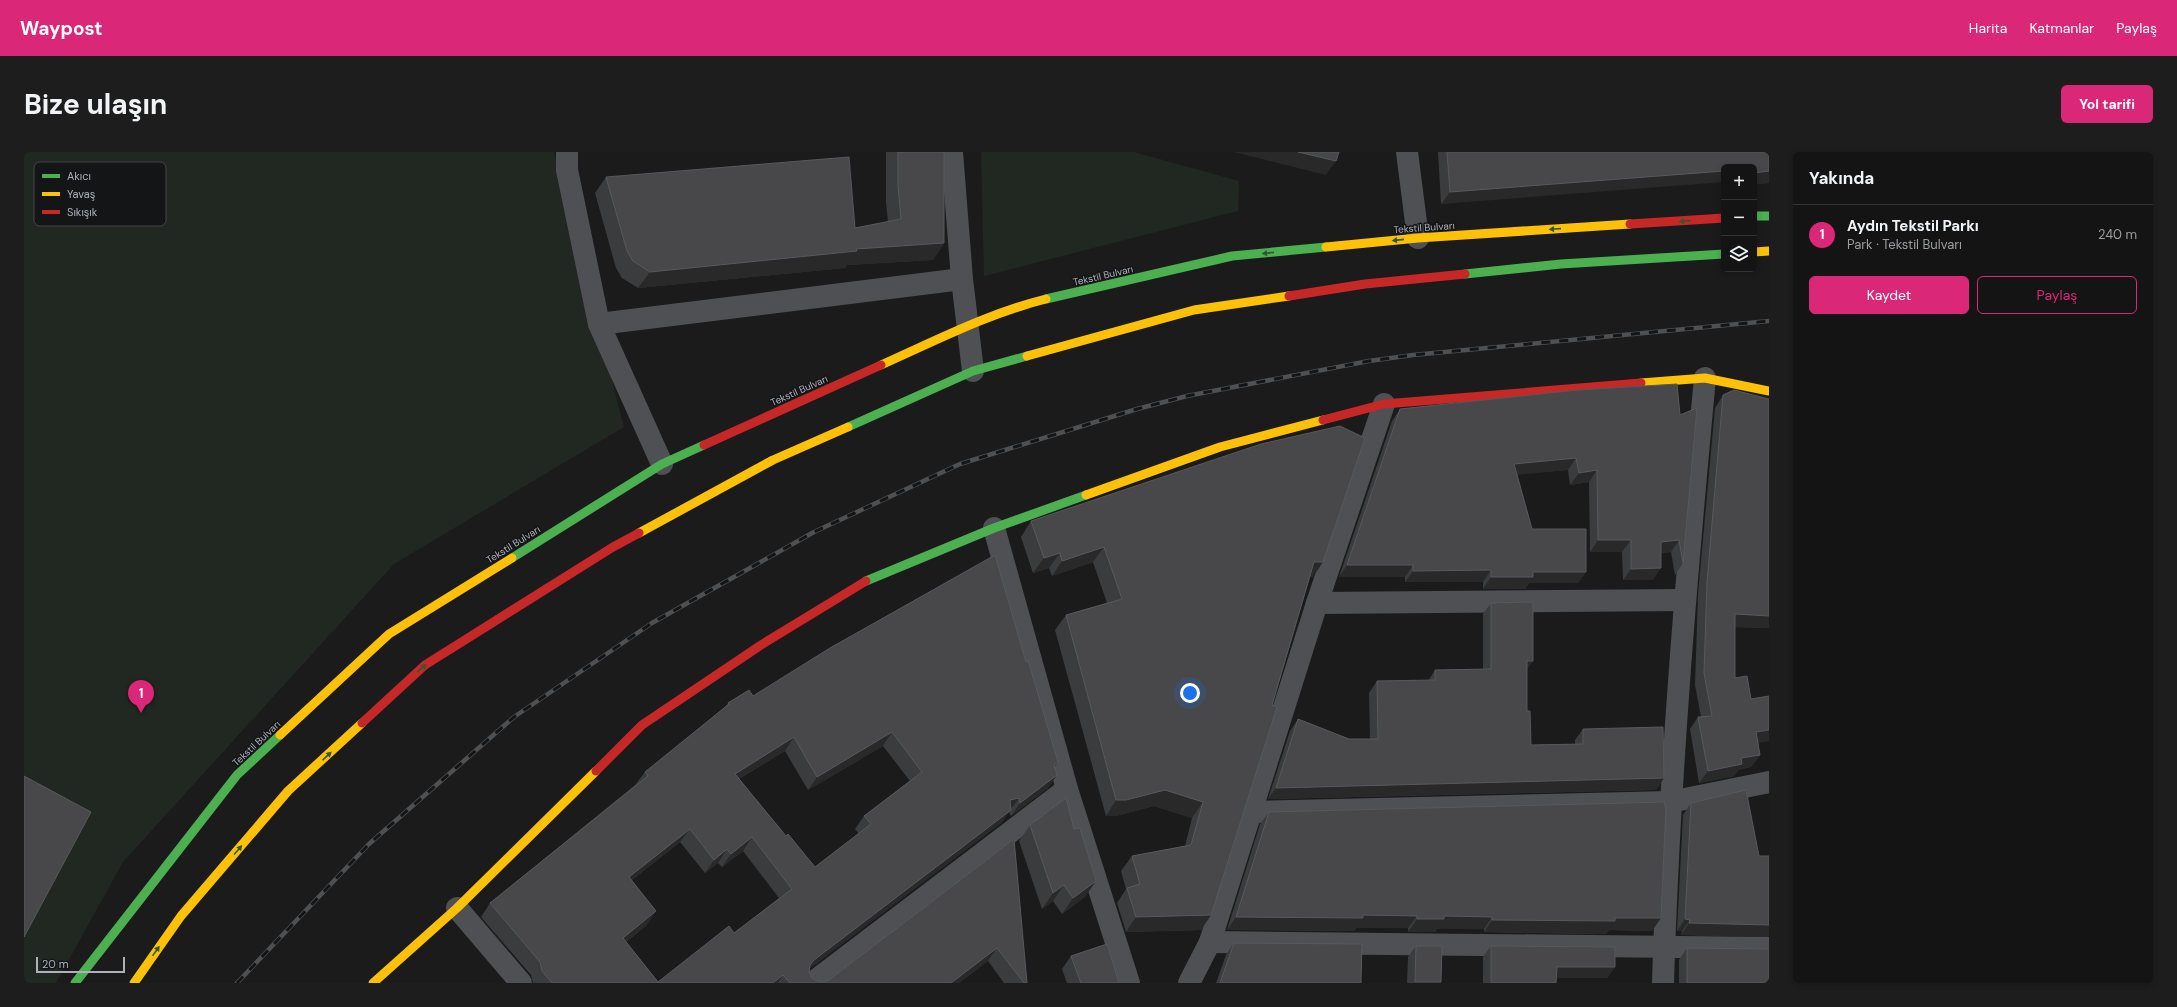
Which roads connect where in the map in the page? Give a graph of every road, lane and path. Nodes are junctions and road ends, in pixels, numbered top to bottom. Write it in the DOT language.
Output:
graph roads {
  1 [pos="567,152"];
  2 [pos="952,152"];
  3 [pos="1407,152"];
  4 [pos="1757,216"];
  5 [pos="1769,216"];
  6 [pos="1721,218"];
  7 [pos="1418,238"];
  8 [pos="1769,251"];
  9 [pos="1757,252"];
  10 [pos="1721,254"];
  11 [pos="962,279"];
  12 [pos="599,324"];
  13 [pos="968,326"];
  14 [pos="973,371"];
  15 [pos="1705,378"];
  16 [pos="1769,391"];
  17 [pos="1384,404"];
  18 [pos="662,464"];
  19 [pos="994,528"];
  20 [pos="1684,600"];
  21 [pos="1316,603"];
  22 [pos="1769,782"];
  23 [pos="1067,790"];
  24 [pos="1670,802"];
  25 [pos="1251,812"];
  26 [pos="457,908"];
  27 [pos="1210,942"];
  28 [pos="1664,948"];
  29 [pos="1769,948"];
  30 [pos="75,983"];
  31 [pos="134,983"];
  32 [pos="373,983"];
  33 [pos="521,983"];
  34 [pos="812,983"];
  35 [pos="1129,983"];
  36 [pos="1189,983"];
  37 [pos="1663,983"];
  1 -- 12 [label="street"];
  2 -- 11 [label="street"];
  3 -- 7 [label="street"];
  4 -- 5 [label="main road"];
  6 -- 7 [label="main road, Tekstil Bulvarı, one-way"];
  7 -- 13 [label="main road, Tekstil Bulvarı, one-way"];
  8 -- 9 [label="main road"];
  10 -- 14 [label="main road"];
  11 -- 12 [label="street"];
  11 -- 13 [label="street"];
  12 -- 18 [label="street"];
  13 -- 14 [label="street"];
  13 -- 18 [label="main road, Tekstil Bulvarı"];
  31 -- 14 [label="main road, one-way"];
  15 -- 16 [label="main road"];
  15 -- 17 [label="main road"];
  15 -- 20 [label="street"];
  17 -- 19 [label="main road"];
  17 -- 21 [label="street"];
  18 -- 30 [label="main road, Tekstil Bulvarı"];
  19 -- 23 [label="street"];
  19 -- 26 [label="main road"];
  20 -- 21 [label="street"];
  20 -- 24 [label="street"];
  21 -- 25 [label="street"];
  22 -- 24 [label="street"];
  23 -- 34 [label="street"];
  23 -- 35 [label="street"];
  24 -- 25 [label="street"];
  24 -- 28 [label="street"];
  25 -- 27 [label="street"];
  26 -- 32 [label="main road"];
  26 -- 33 [label="street"];
  27 -- 28 [label="street"];
  27 -- 36 [label="street"];
  28 -- 29 [label="street"];
  28 -- 37 [label="street"];
}
